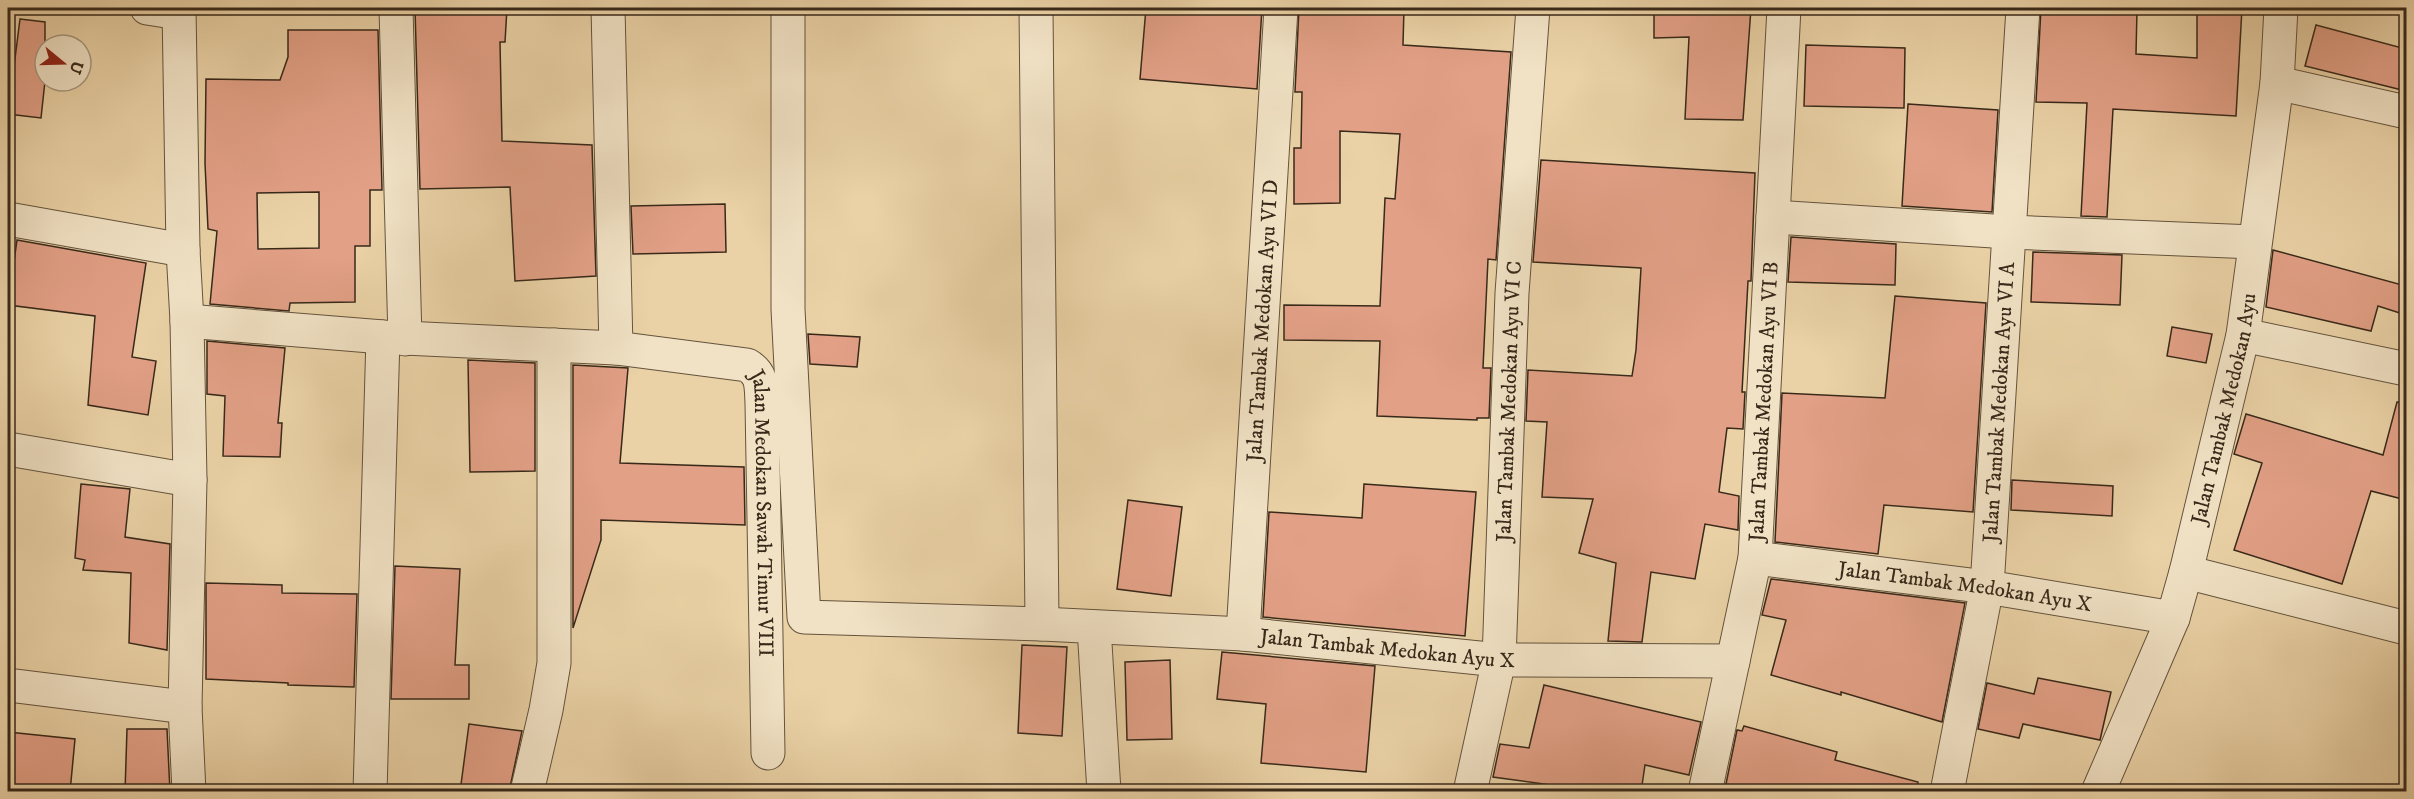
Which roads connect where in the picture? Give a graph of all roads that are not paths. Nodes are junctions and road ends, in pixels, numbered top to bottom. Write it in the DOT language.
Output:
graph roads {
  1 [pos="147,8"];
  2 [pos="396,8"];
  3 [pos="608,8"];
  4 [pos="788,8"];
  5 [pos="1036,8"];
  6 [pos="1281,8"];
  7 [pos="1533,8"];
  8 [pos="1784,8"];
  9 [pos="2023,8"];
  10 [pos="2281,8"];
  11 [pos="179,10"];
  12 [pos="2277,83"];
  13 [pos="2406,112"];
  14 [pos="1773,218"];
  15 [pos="8,219"];
  16 [pos="2009,232"];
  17 [pos="2254,242"];
  18 [pos="183,250"];
  19 [pos="187,321"];
  20 [pos="2243,335"];
  21 [pos="394,338"];
  22 [pos="554,345"];
  23 [pos="616,348"];
  24 [pos="2406,369"];
  25 [pos="8,450"];
  26 [pos="190,480"];
  27 [pos="1755,558"];
  28 [pos="2186,572"];
  29 [pos="1987,587"];
  30 [pos="2173,618"];
  31 [pos="1042,624"];
  32 [pos="1094,627"];
  33 [pos="2406,628"];
  34 [pos="1243,634"];
  35 [pos="1498,660"];
  36 [pos="1733,661"];
  37 [pos="8,685"];
  38 [pos="184,707"];
  39 [pos="768,753"];
  40 [pos="2104,790"];
  41 [pos="189,792"];
  42 [pos="370,792"];
  43 [pos="527,792"];
  44 [pos="1104,792"];
  45 [pos="1470,792"];
  46 [pos="1705,792"];
  47 [pos="1947,792"];
  1 -- 11 [label="street"];
  2 -- 21 [label="street"];
  3 -- 23 [label="street"];
  4 -- 31 [label="street, Jalan Tambak Medokan Ayu X"];
  5 -- 31 [label="street"];
  6 -- 34 [label="street, Jalan Tambak Medokan Ayu VI D"];
  7 -- 35 [label="street, Jalan Tambak Medokan Ayu VI C"];
  8 -- 14 [label="street, Jalan Tambak Medokan Ayu VI B"];
  9 -- 16 [label="street, Jalan Tambak Medokan Ayu VI A"];
  10 -- 12 [label="street, Jalan Tambak Medokan Ayu"];
  11 -- 18 [label="street"];
  12 -- 13 [label="street"];
  12 -- 17 [label="street, Jalan Tambak Medokan Ayu"];
  14 -- 16 [label="street"];
  14 -- 27 [label="street, Jalan Tambak Medokan Ayu VI B"];
  15 -- 18 [label="street"];
  16 -- 17 [label="street"];
  16 -- 29 [label="street, Jalan Tambak Medokan Ayu VI A"];
  17 -- 20 [label="street, Jalan Tambak Medokan Ayu"];
  18 -- 19 [label="street"];
  19 -- 21 [label="street, Jalan Medokan Sawah Timur VIII"];
  19 -- 26 [label="street"];
  20 -- 24 [label="street"];
  20 -- 28 [label="street, Jalan Tambak Medokan Ayu"];
  21 -- 22 [label="street, Jalan Medokan Sawah Timur VIII"];
  21 -- 42 [label="street"];
  22 -- 23 [label="street, Jalan Medokan Sawah Timur VIII"];
  22 -- 43 [label="street"];
  23 -- 39 [label="street, Jalan Medokan Sawah Timur VIII"];
  25 -- 26 [label="street"];
  26 -- 38 [label="street"];
  27 -- 29 [label="street, Jalan Tambak Medokan Ayu X"];
  27 -- 36 [label="street, Jalan Tambak Medokan Ayu VI B"];
  28 -- 30 [label="street, Jalan Tambak Medokan Ayu"];
  28 -- 33 [label="street"];
  29 -- 30 [label="street, Jalan Tambak Medokan Ayu X"];
  29 -- 47 [label="street, Jalan Tambak Medokan Ayu VI A"];
  30 -- 40 [label="street, Jalan Tambak Medokan Ayu"];
  31 -- 32 [label="street, Jalan Tambak Medokan Ayu X"];
  32 -- 34 [label="street, Jalan Tambak Medokan Ayu X"];
  32 -- 44 [label="street"];
  34 -- 35 [label="street, Jalan Tambak Medokan Ayu X"];
  35 -- 36 [label="street, Jalan Tambak Medokan Ayu X"];
  35 -- 45 [label="street, Jalan Tambak Medokan Ayu VI C"];
  36 -- 46 [label="street, Jalan Tambak Medokan Ayu VI B"];
  37 -- 38 [label="street"];
  38 -- 41 [label="street"];
}
